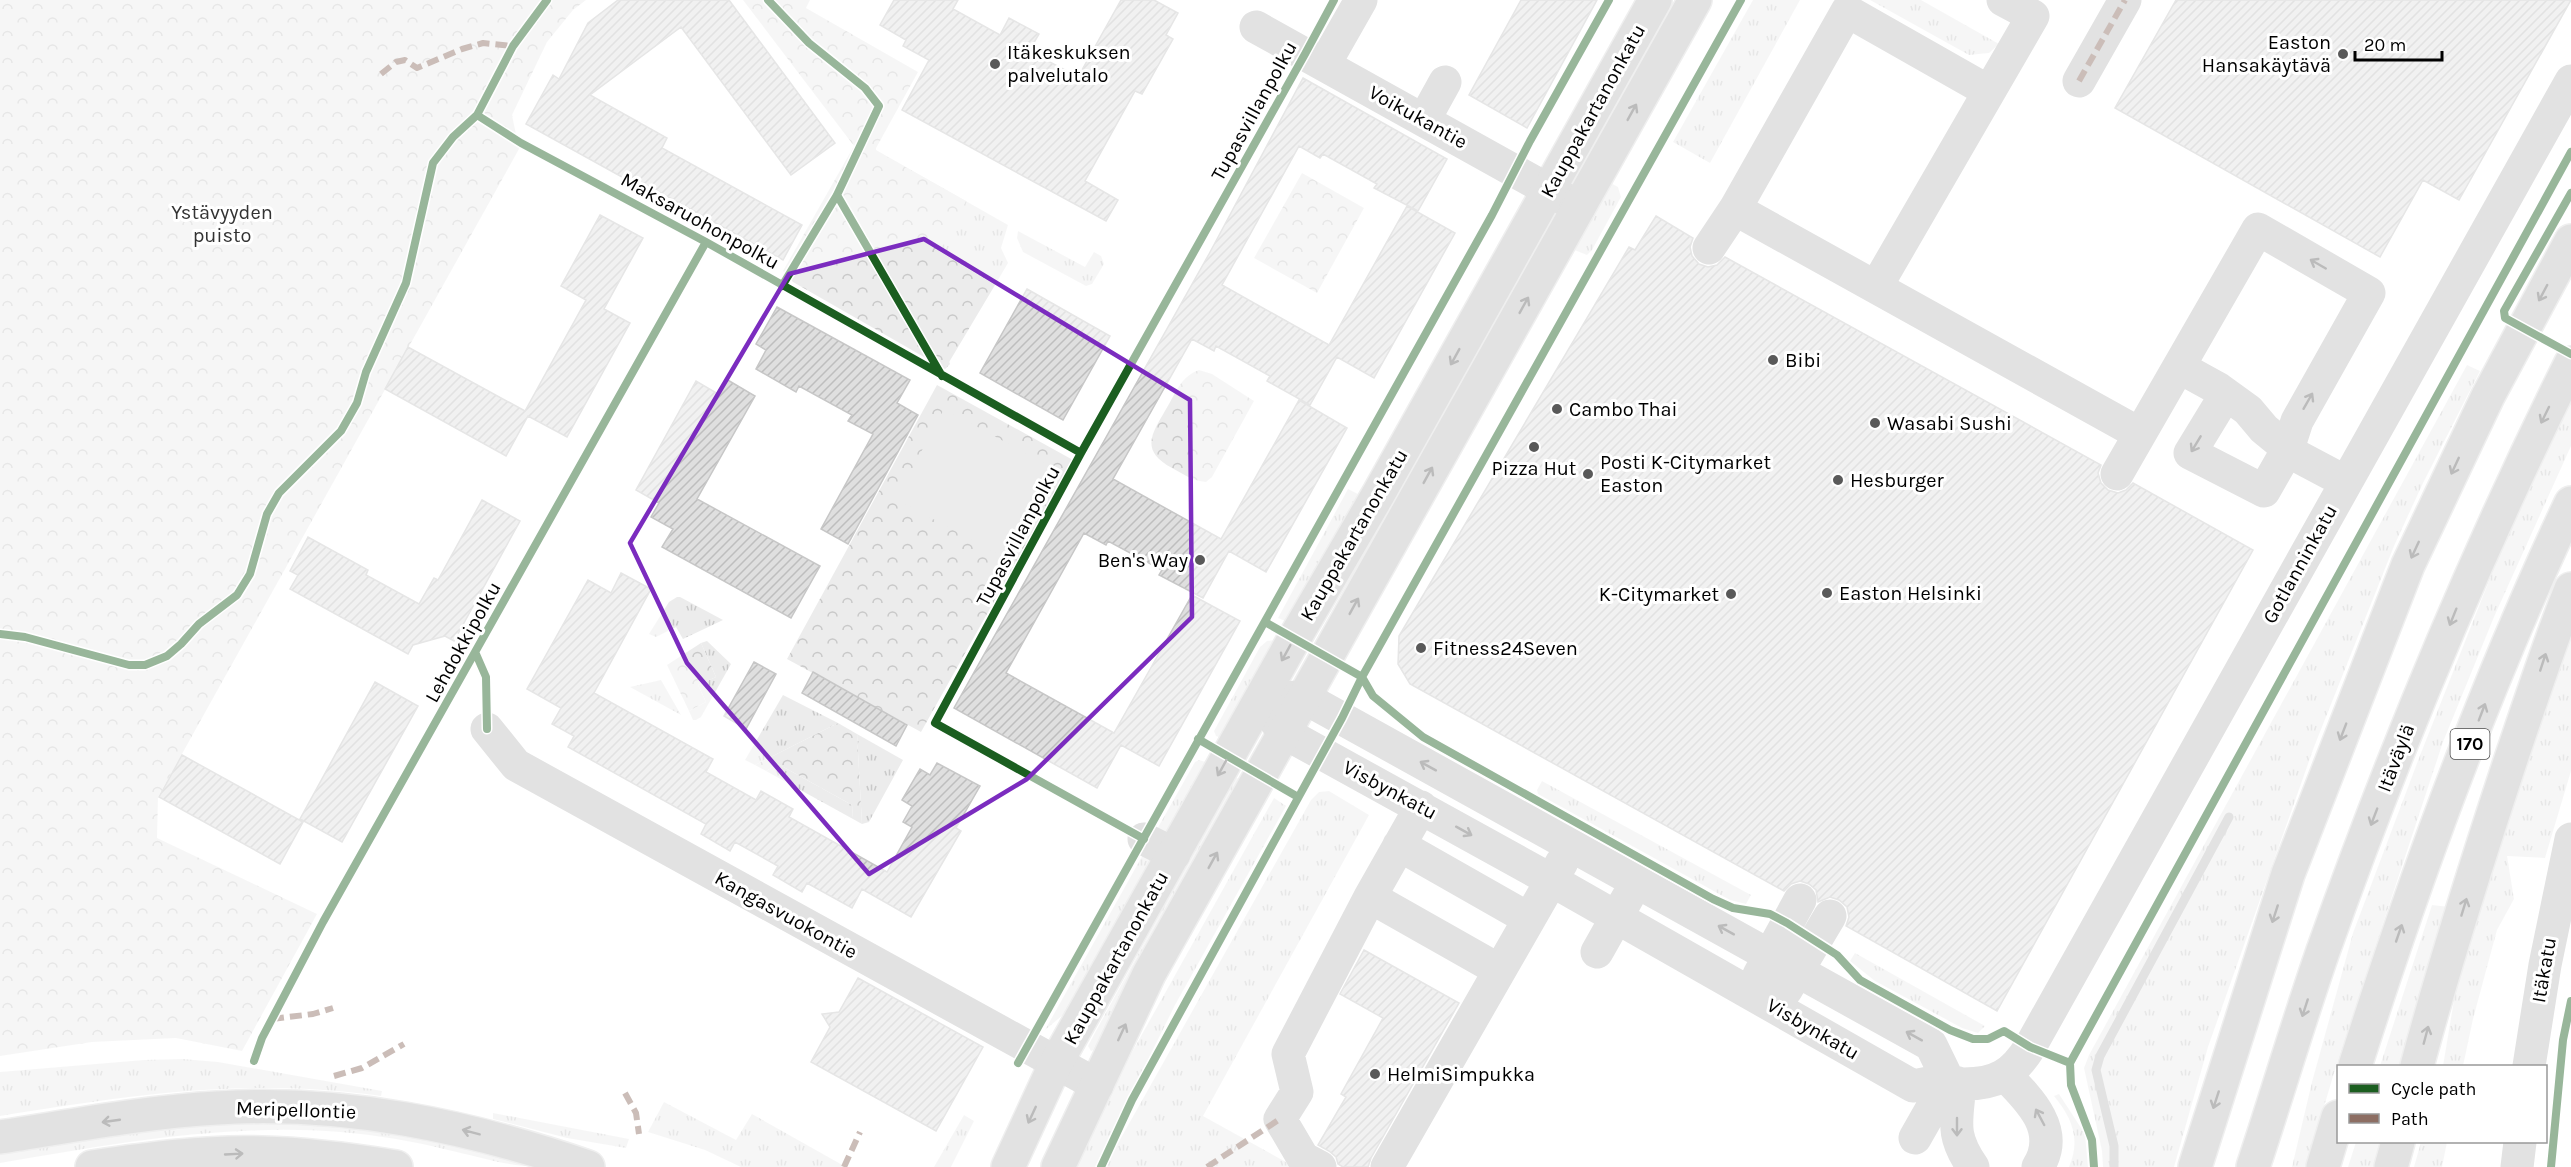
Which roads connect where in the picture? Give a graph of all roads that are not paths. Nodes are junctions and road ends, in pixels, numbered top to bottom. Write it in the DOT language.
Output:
graph roads {
  1 [pos="1361,0"];
  2 [pos="1655,0"];
  3 [pos="1695,0"];
  4 [pos="2003,0"];
  5 [pos="2125,0"];
  6 [pos="1256,27"];
  7 [pos="1324,65"];
  8 [pos="2079,81"];
  9 [pos="2571,81"];
  10 [pos="1445,82"];
  11 [pos="1988,91"];
  12 [pos="1424,120"];
  13 [pos="1549,189"];
  14 [pos="1579,207"];
  15 [pos="1735,208"];
  16 [pos="2571,241"];
  17 [pos="1709,248"];
  18 [pos="1876,287"];
  19 [pos="2571,363"];
  20 [pos="2179,367"];
  21 [pos="2226,394"];
  22 [pos="2140,434"];
  23 [pos="2288,449"];
  24 [pos="2117,474"];
  25 [pos="2346,482"];
  26 [pos="2571,503"];
  27 [pos="2571,589"];
  28 [pos="1303,697"];
  29 [pos="1261,699"];
  30 [pos="487,729"];
  31 [pos="1284,732"];
  32 [pos="1421,807"];
  33 [pos="1144,839"];
  34 [pos="2571,839"];
  35 [pos="1399,845"];
  36 [pos="1572,845"];
  37 [pos="1174,854"];
  38 [pos="1551,880"];
  39 [pos="1637,881"];
  40 [pos="1370,897"];
  41 [pos="1800,900"];
  42 [pos="1616,916"];
  43 [pos="1830,916"];
  44 [pos="1529,919"];
  45 [pos="1597,952"];
  46 [pos="1784,963"];
  47 [pos="1499,970"];
  48 [pos="1763,999"];
  49 [pos="1056,1064"];
  50 [pos="2355,1065"];
  51 [pos="2417,1065"];
  52 [pos="2529,1065"];
  53 [pos="2006,1076"];
  54 [pos="1954,1082"];
  55 [pos="1097,1085"];
  56 [pos="2337,1121"];
  57 [pos="0,1137"];
  58 [pos="1915,1138"];
  59 [pos="2398,1143"];
  60 [pos="2520,1143"];
  61 [pos="92,1167"];
  62 [pos="396,1167"];
  63 [pos="588,1167"];
  64 [pos="1008,1167"];
  65 [pos="1059,1167"];
  66 [pos="1320,1167"];
  67 [pos="1387,1167"];
  68 [pos="1973,1167"];
  69 [pos="2038,1167"];
  70 [pos="2195,1167"];
  71 [pos="2253,1167"];
  72 [pos="2324,1167"];
  73 [pos="2391,1167"];
  74 [pos="2517,1167"];
  1 -- 7 [label="main road"];
  2 -- 13 [label="main road, Kauppakartanonkatu"];
  14 -- 3 [label="main road, Kauppakartanonkatu, one-way"];
  4 -- 11 [label="main road"];
  5 -- 8 [label="main road"];
  6 -- 7 [label="main road, Voikukantie"];
  7 -- 12 [label="main road, Voikukantie"];
  9 -- 25 [label="main road, Gotlanninkatu"];
  10 -- 12 [label="main road"];
  11 -- 15 [label="main road"];
  11 -- 18 [label="main road"];
  12 -- 13 [label="main road, Voikukantie"];
  13 -- 14 [label="main road, Voikukantie"];
  13 -- 29 [label="main road, Kauppakartanonkatu, one-way"];
  28 -- 14 [label="main road, Kauppakartanonkatu, one-way"];
  15 -- 17 [label="main road"];
  15 -- 18 [label="main road"];
  16 -- 70 [label="main road, one-way"];
  18 -- 22 [label="main road"];
  19 -- 71 [label="main road, Itäväylä, one-way"];
  20 -- 21 [label="main road"];
  20 -- 22 [label="main road"];
  23 -- 20 [label="main road, one-way"];
  21 -- 23 [label="main road"];
  21 -- 23 [label="main road, one-way"];
  22 -- 24 [label="main road"];
  23 -- 25 [label="main road"];
  25 -- 53 [label="main road, Gotlanninkatu"];
  50 -- 26 [label="main road, 170, one-way"];
  51 -- 27 [label="main road, one-way"];
  28 -- 29 [label="main road"];
  28 -- 31 [label="main road, Kauppakartanonkatu"];
  36 -- 28 [label="main road, Visbynkatu, one-way"];
  29 -- 31 [label="main road, Visbynkatu"];
  29 -- 37 [label="main road, Kauppakartanonkatu, one-way"];
  30 -- 49 [label="main road, Kangasvuokontie"];
  31 -- 32 [label="main road, Visbynkatu"];
  55 -- 31 [label="main road, Kauppakartanonkatu, one-way"];
  32 -- 35 [label="main road"];
  32 -- 38 [label="main road, Visbynkatu, one-way"];
  33 -- 37 [label="main road"];
  34 -- 52 [label="main road, Itäkatu"];
  35 -- 40 [label="main road"];
  35 -- 44 [label="main road"];
  36 -- 38 [label="main road"];
  36 -- 39 [label="main road, Visbynkatu"];
  37 -- 49 [label="main road, Kauppakartanonkatu"];
  38 -- 42 [label="main road, Visbynkatu"];
  38 -- 44 [label="main road"];
  39 -- 42 [label="main road"];
  46 -- 39 [label="main road, Visbynkatu, one-way"];
  40 -- 47 [label="main road"];
  40 -- 66 [label="main road"];
  41 -- 46 [label="main road"];
  42 -- 45 [label="main road"];
  42 -- 48 [label="main road, Visbynkatu"];
  43 -- 46 [label="main road"];
  44 -- 47 [label="main road"];
  46 -- 48 [label="main road"];
  54 -- 46 [label="main road, Visbynkatu, one-way"];
  47 -- 67 [label="main road"];
  48 -- 54 [label="main road, Visbynkatu"];
  49 -- 55 [label="main road, Kangasvuokontie"];
  49 -- 64 [label="main road, Kauppakartanonkatu, one-way"];
  53 -- 54 [label="main road, Visbynkatu"];
  69 -- 53 [label="main road, one-way"];
  54 -- 58 [label="main road"];
  54 -- 68 [label="main road, one-way"];
  55 -- 65 [label="main road, Kauppakartanonkatu"];
  56 -- 72 [label="main road"];
  63 -- 57 [label="main road, Meripellontie, one-way"];
  59 -- 73 [label="main road"];
  60 -- 74 [label="main road"];
  61 -- 62 [label="main road, one-way"];
}
